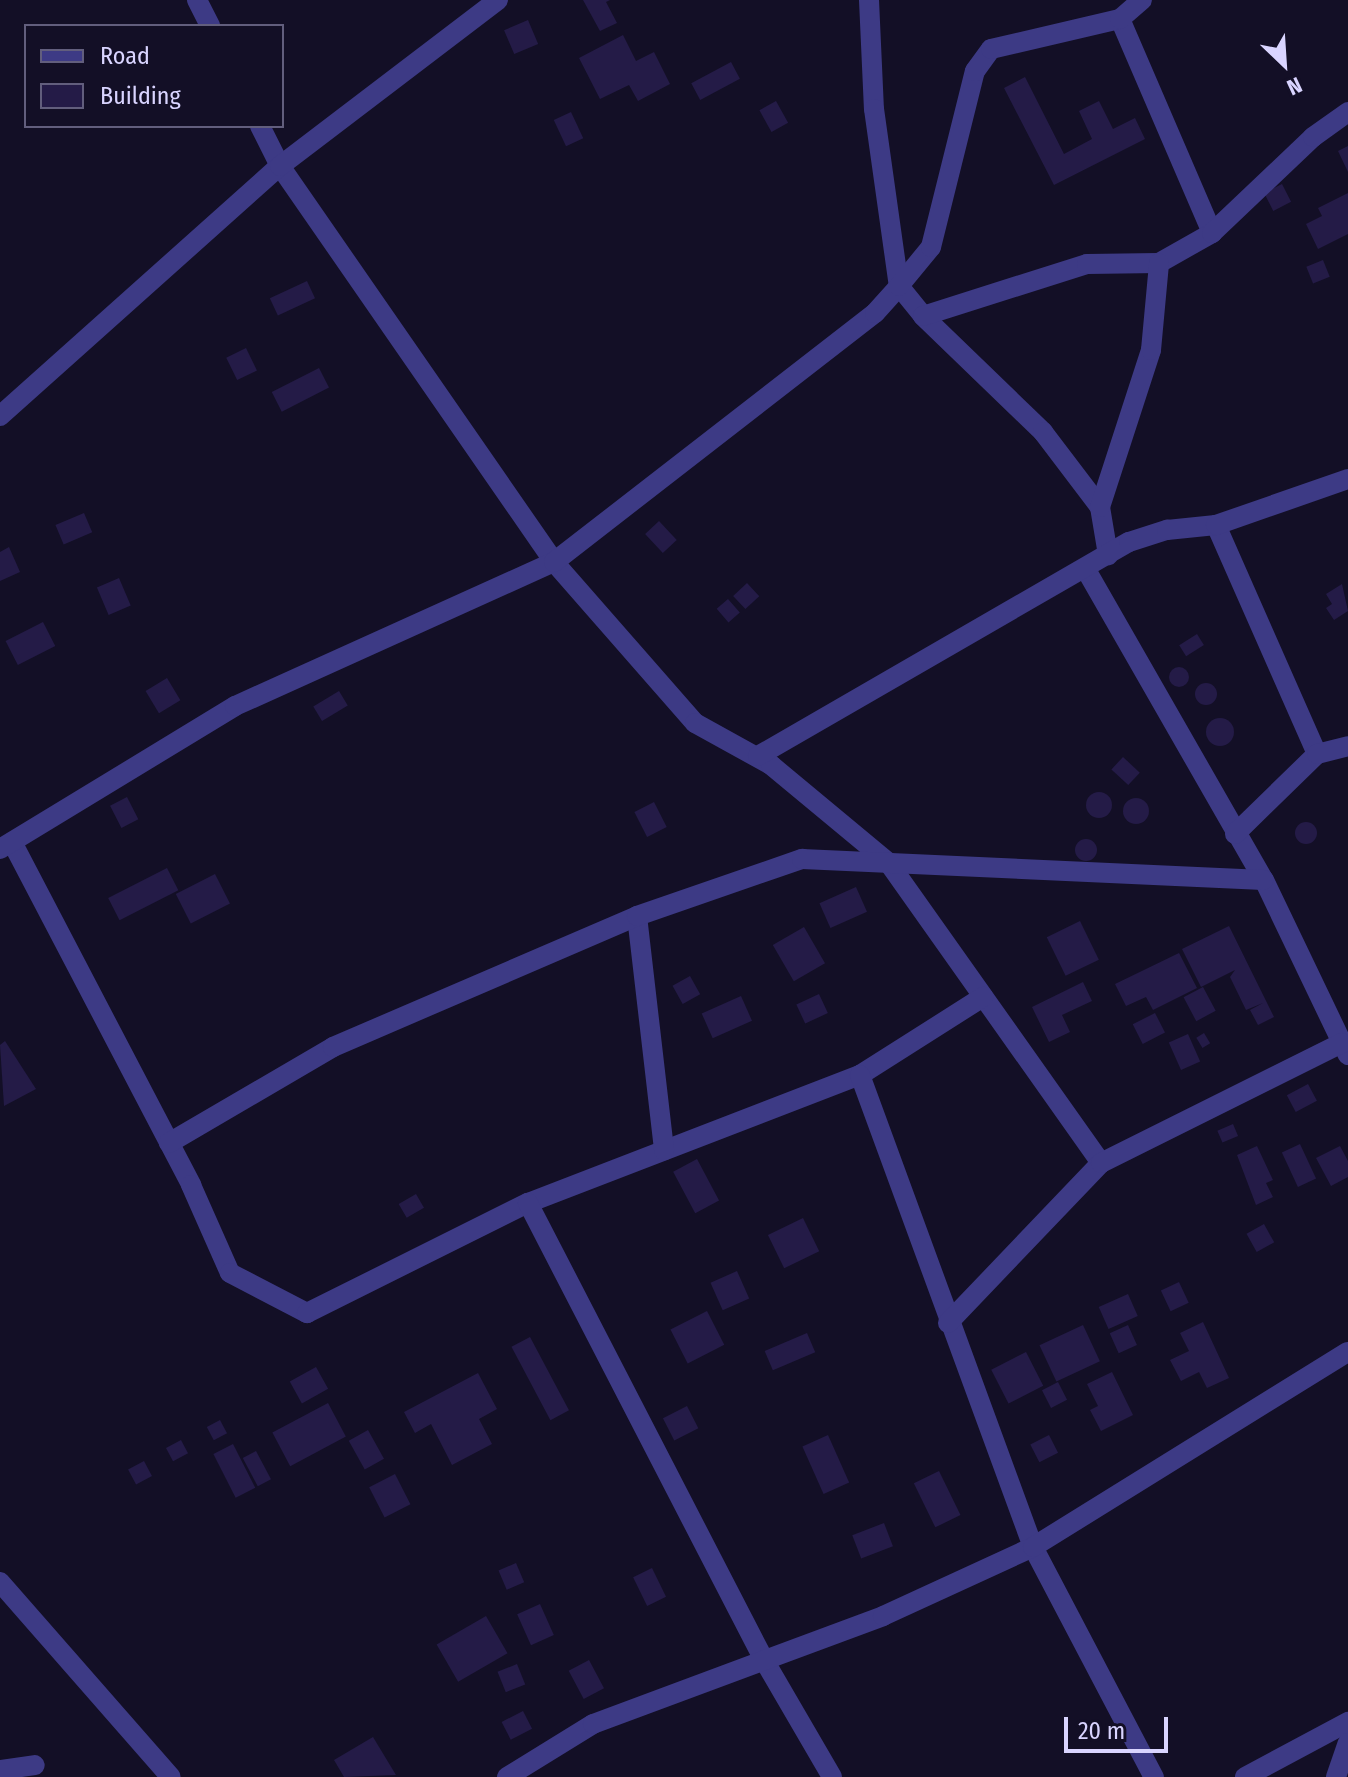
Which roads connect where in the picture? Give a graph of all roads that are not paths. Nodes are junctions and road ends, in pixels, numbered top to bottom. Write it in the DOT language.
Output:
graph roads {
  1 [pos="197,0"];
  2 [pos="498,0"];
  3 [pos="869,0"];
  4 [pos="1142,0"];
  5 [pos="1120,19"];
  6 [pos="209,24"];
  7 [pos="1348,112"];
  8 [pos="261,128"];
  9 [pos="280,166"];
  10 [pos="1212,233"];
  11 [pos="1159,263"];
  12 [pos="899,286"];
  13 [pos="923,316"];
  14 [pos="0,416"];
  15 [pos="1348,479"];
  16 [pos="1100,507"];
  17 [pos="1216,525"];
  18 [pos="1108,555"];
  19 [pos="554,562"];
  20 [pos="1085,568"];
  21 [pos="1348,746"];
  22 [pos="1317,754"];
  23 [pos="758,756"];
  24 [pos="1235,834"];
  25 [pos="6,845"];
  26 [pos="888,862"];
  27 [pos="1264,880"];
  28 [pos="637,916"];
  29 [pos="983,997"];
  30 [pos="1345,1049"];
  31 [pos="860,1075"];
  32 [pos="169,1143"];
  33 [pos="664,1150"];
  34 [pos="1101,1163"];
  35 [pos="528,1203"];
  36 [pos="948,1323"];
  37 [pos="1348,1352"];
  38 [pos="1033,1547"];
  39 [pos="0,1582"];
  40 [pos="764,1660"];
  41 [pos="1348,1722"];
  42 [pos="1348,1743"];
  43 [pos="35,1765"];
  44 [pos="0,1770"];
  45 [pos="171,1777"];
  46 [pos="507,1777"];
  47 [pos="832,1777"];
  48 [pos="1154,1777"];
  49 [pos="1245,1777"];
  50 [pos="1336,1777"];
  1 -- 6 [label="street"];
  2 -- 9 [label="street"];
  3 -- 12 [label="street"];
  4 -- 5 [label="street"];
  5 -- 10 [label="street"];
  5 -- 12 [label="street"];
  7 -- 10 [label="street"];
  8 -- 9 [label="street"];
  9 -- 14 [label="street"];
  9 -- 19 [label="street"];
  10 -- 11 [label="street"];
  11 -- 13 [label="street"];
  11 -- 16 [label="street"];
  12 -- 13 [label="street"];
  12 -- 19 [label="street"];
  13 -- 16 [label="street"];
  15 -- 17 [label="street"];
  16 -- 18 [label="street"];
  17 -- 18 [label="street"];
  17 -- 22 [label="street"];
  18 -- 20 [label="street"];
  19 -- 23 [label="street"];
  19 -- 25 [label="street"];
  20 -- 23 [label="street"];
  20 -- 24 [label="street"];
  21 -- 22 [label="street"];
  22 -- 24 [label="street"];
  23 -- 26 [label="street"];
  24 -- 27 [label="street"];
  25 -- 32 [label="street"];
  26 -- 27 [label="street"];
  26 -- 28 [label="street"];
  26 -- 29 [label="street"];
  27 -- 30 [label="street"];
  28 -- 32 [label="street"];
  28 -- 33 [label="street"];
  29 -- 31 [label="street"];
  29 -- 34 [label="street"];
  30 -- 34 [label="street"];
  31 -- 33 [label="street"];
  31 -- 36 [label="street"];
  32 -- 35 [label="street"];
  33 -- 35 [label="street"];
  34 -- 36 [label="street"];
  35 -- 40 [label="street"];
  36 -- 38 [label="street"];
  37 -- 38 [label="street"];
  38 -- 40 [label="street"];
  38 -- 48 [label="street"];
  39 -- 45 [label="street"];
  40 -- 46 [label="street"];
  40 -- 47 [label="street"];
  41 -- 49 [label="street"];
  42 -- 50 [label="street"];
  43 -- 44 [label="street"];
}
